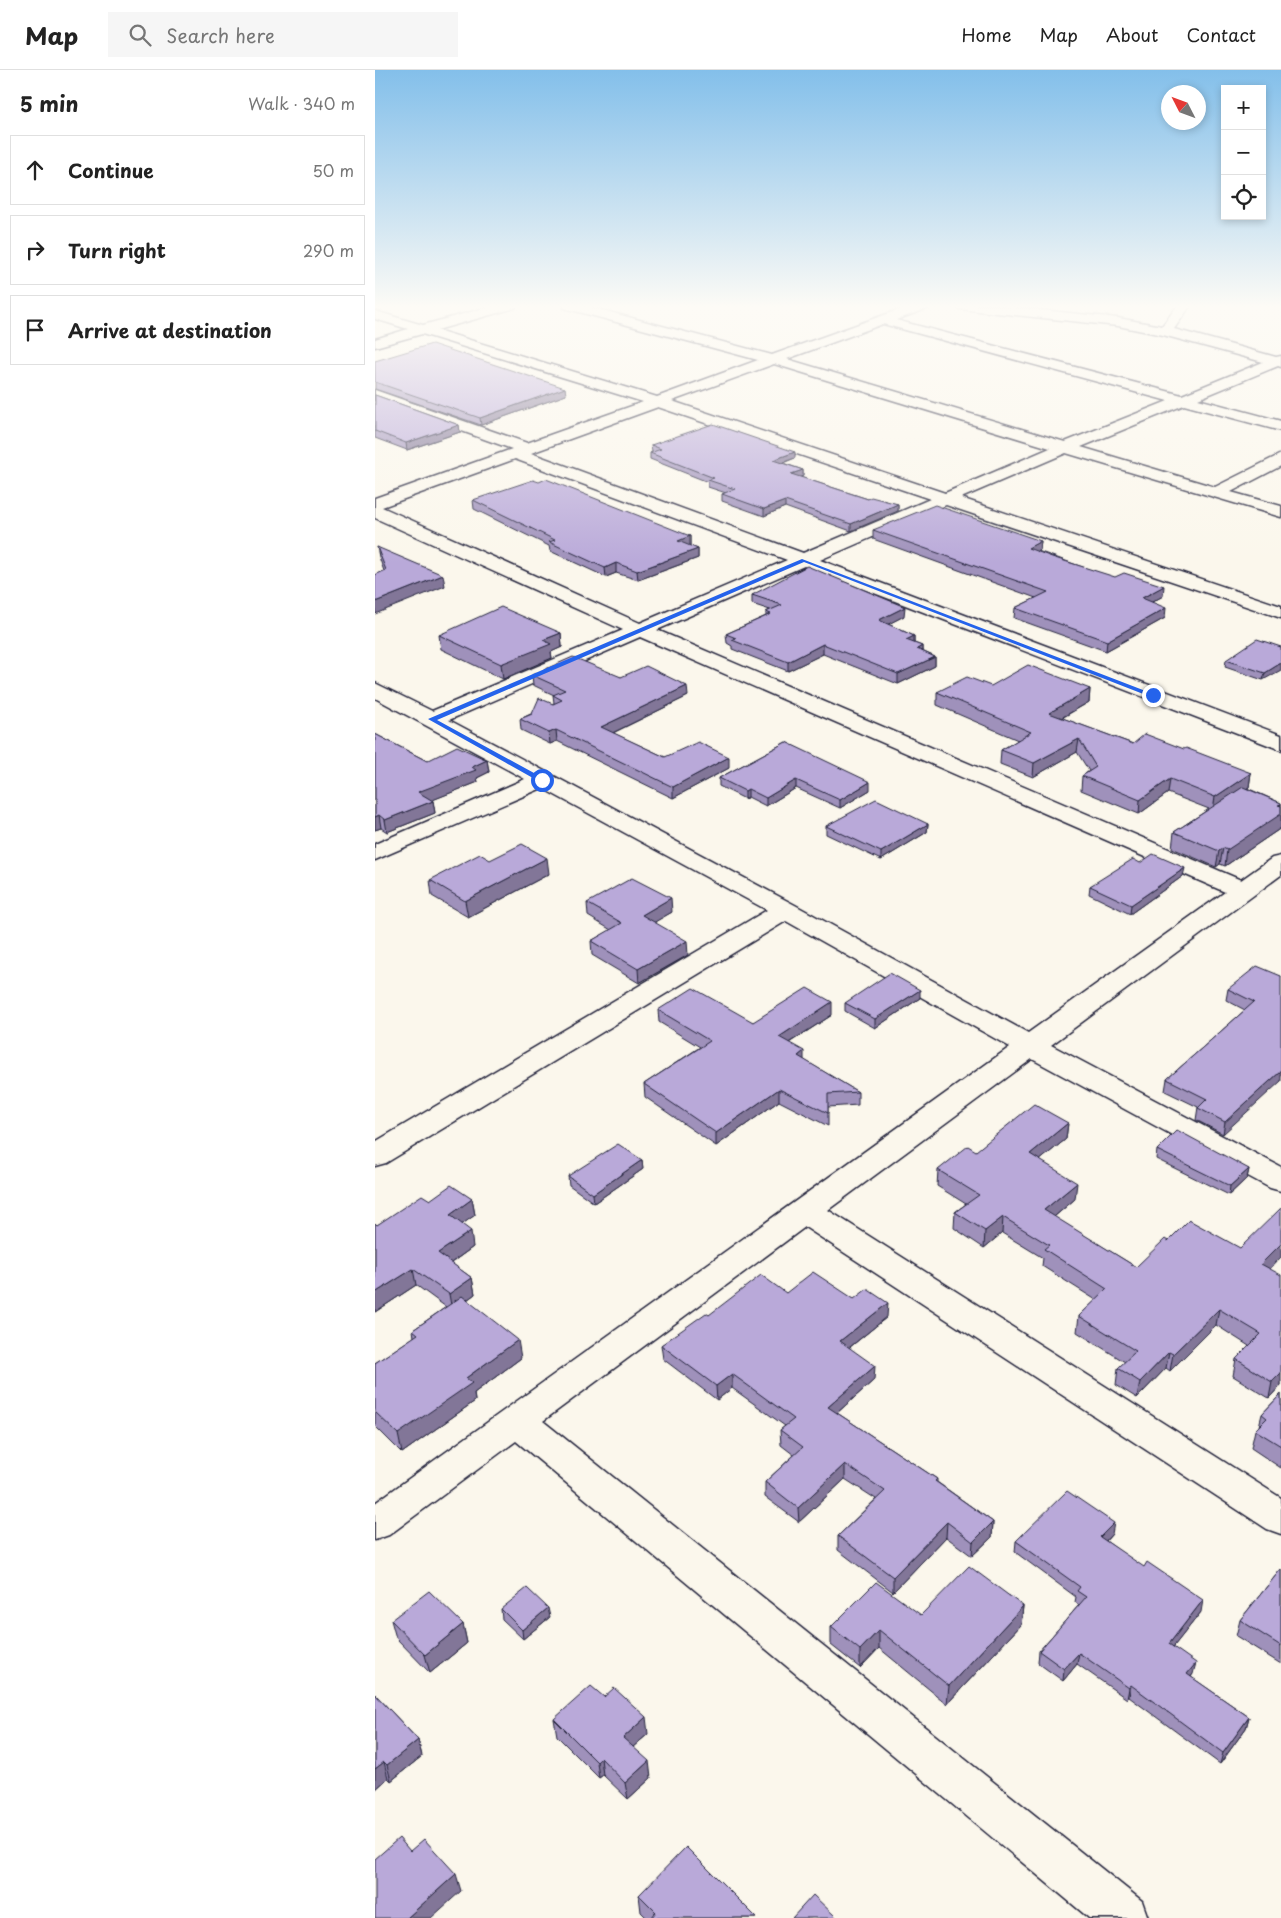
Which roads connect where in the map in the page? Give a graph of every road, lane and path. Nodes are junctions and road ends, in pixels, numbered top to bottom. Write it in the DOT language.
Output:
graph roads {
  1 [pos="623,391"];
  2 [pos="688,391"];
  3 [pos="877,391"];
  4 [pos="1151,391"];
  5 [pos="1205,391"];
  6 [pos="375,395"];
  7 [pos="1184,400"];
  8 [pos="659,402"];
  9 [pos="1281,426"];
  10 [pos="1064,448"];
  11 [pos="521,451"];
  12 [pos="1281,459"];
  13 [pos="1216,493"];
  14 [pos="944,499"];
  15 [pos="375,504"];
  16 [pos="375,511"];
  17 [pos="1281,512"];
  18 [pos="804,560"];
  19 [pos="1281,612"];
  20 [pos="640,630"];
  21 [pos="379,694"];
  22 [pos="432,719"];
  23 [pos="1281,743"];
  24 [pos="542,780"];
  25 [pos="375,853"];
  26 [pos="1281,863"];
  27 [pos="1244,891"];
  28 [pos="786,910"];
  29 [pos="1030,1046"];
  30 [pos="375,1156"];
  31 [pos="1281,1180"];
  32 [pos="803,1210"];
  33 [pos="517,1420"];
  34 [pos="1281,1518"];
  35 [pos="375,1524"];
  36 [pos="1125,1918"];
  1 -- 8 [label="street"];
  2 -- 8 [label="street"];
  3 -- 10 [label="street"];
  4 -- 7 [label="street"];
  5 -- 7 [label="street"];
  6 -- 11 [label="street"];
  7 -- 9 [label="street"];
  7 -- 10 [label="street"];
  8 -- 11 [label="street"];
  8 -- 14 [label="street"];
  10 -- 13 [label="street"];
  10 -- 14 [label="street"];
  11 -- 15 [label="street"];
  11 -- 18 [label="street"];
  12 -- 13 [label="street"];
  13 -- 17 [label="street"];
  14 -- 18 [label="street"];
  14 -- 19 [label="street"];
  16 -- 20 [label="street"];
  18 -- 20 [label="street"];
  18 -- 23 [label="street"];
  20 -- 22 [label="street"];
  20 -- 27 [label="street"];
  21 -- 22 [label="street"];
  22 -- 24 [label="street"];
  24 -- 25 [label="street"];
  24 -- 28 [label="street"];
  26 -- 27 [label="street"];
  27 -- 29 [label="street"];
  28 -- 29 [label="street"];
  28 -- 30 [label="street"];
  29 -- 31 [label="street"];
  29 -- 32 [label="street"];
  32 -- 33 [label="street"];
  32 -- 34 [label="street"];
  33 -- 35 [label="street"];
  33 -- 36 [label="street"];
}
